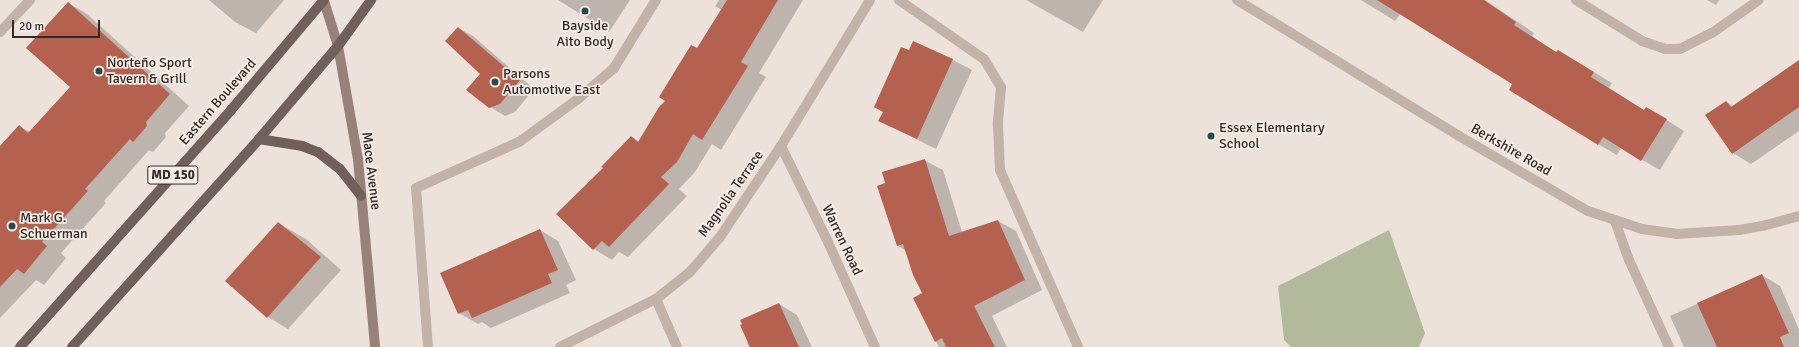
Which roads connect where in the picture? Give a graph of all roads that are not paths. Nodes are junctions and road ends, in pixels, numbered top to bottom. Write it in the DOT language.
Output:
graph roads {
  1 [pos="30,0"];
  2 [pos="371,0"];
  3 [pos="656,0"];
  4 [pos="870,0"];
  5 [pos="899,0"];
  6 [pos="1236,0"];
  7 [pos="1576,0"];
  8 [pos="1759,0"];
  9 [pos="324,1"];
  10 [pos="0,32"];
  11 [pos="338,46"];
  12 [pos="259,138"];
  13 [pos="781,146"];
  14 [pos="361,196"];
  15 [pos="1799,216"];
  16 [pos="1615,221"];
  17 [pos="656,298"];
  18 [pos="20,347"];
  19 [pos="72,347"];
  20 [pos="374,347"];
  21 [pos="428,347"];
  22 [pos="560,347"];
  23 [pos="677,347"];
  24 [pos="875,347"];
  25 [pos="1078,347"];
  26 [pos="1669,347"];
  1 -- 10 [label="street"];
  2 -- 11 [label="main road, MD 150"];
  3 -- 21 [label="street"];
  4 -- 13 [label="street, Magnolia Terrace"];
  5 -- 25 [label="street"];
  6 -- 16 [label="street, Berkshire Road"];
  7 -- 8 [label="street"];
  9 -- 11 [label="main road, Mace Avenue"];
  9 -- 18 [label="main road, Eastern Boulevard / MD 150"];
  11 -- 12 [label="main road, MD 150"];
  11 -- 14 [label="main road, Mace Avenue"];
  12 -- 14 [label="main road"];
  12 -- 19 [label="main road, MD 150"];
  13 -- 17 [label="street, Magnolia Terrace"];
  13 -- 24 [label="street, Warren Road"];
  14 -- 20 [label="main road, Mace Avenue"];
  15 -- 16 [label="street, Berkshire Road"];
  16 -- 26 [label="street"];
  17 -- 22 [label="street, Magnolia Terrace"];
  17 -- 23 [label="street"];
}
